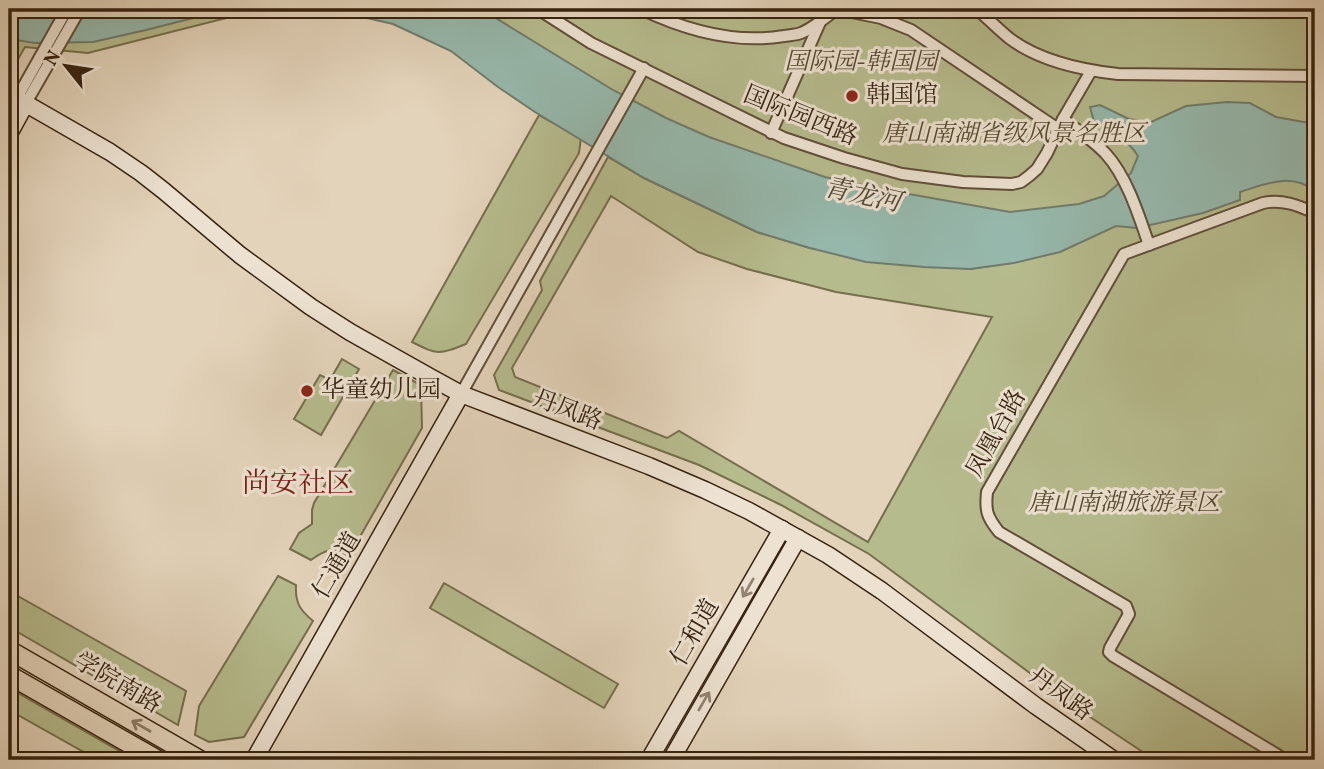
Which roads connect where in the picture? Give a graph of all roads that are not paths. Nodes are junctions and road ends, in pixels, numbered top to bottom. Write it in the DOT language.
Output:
graph roads {
  1 [pos="68,9"];
  2 [pos="80,9"];
  3 [pos="538,9"];
  4 [pos="641,9"];
  5 [pos="976,9"];
  6 [pos="821,19"];
  7 [pos="644,68"];
  8 [pos="1091,71"];
  9 [pos="37,73"];
  10 [pos="1315,76"];
  11 [pos="15,102"];
  12 [pos="1060,124"];
  13 [pos="771,132"];
  14 [pos="9,134"];
  15 [pos="1315,213"];
  16 [pos="1149,245"];
  17 [pos="461,394"];
  18 [pos="782,529"];
  19 [pos="798,538"];
  20 [pos="9,650"];
  21 [pos="9,675"];
  22 [pos="158,760"];
  23 [pos="200,760"];
  24 [pos="254,760"];
  25 [pos="649,760"];
  26 [pos="671,760"];
  27 [pos="1114,760"];
  28 [pos="1286,760"];
  1 -- 9 [label="street"];
  2 -- 9 [label="street"];
  3 -- 7 [label="street, 国际园西路"];
  4 -- 6 [label="street"];
  5 -- 8 [label="street"];
  6 -- 12 [label="street"];
  6 -- 13 [label="street"];
  7 -- 13 [label="street, 国际园西路"];
  7 -- 17 [label="street"];
  8 -- 10 [label="street"];
  8 -- 12 [label="street, 国际园西路"];
  9 -- 11 [label="street"];
  11 -- 14 [label="main road"];
  11 -- 17 [label="main road, 丹凤路"];
  12 -- 13 [label="street, 国际园西路"];
  12 -- 16 [label="street"];
  15 -- 16 [label="street, 凤凰台路"];
  16 -- 28 [label="street, 凤凰台路"];
  17 -- 18 [label="main road, 丹凤路"];
  17 -- 24 [label="main road, 仁通道"];
  18 -- 19 [label="main road, 丹凤路"];
  18 -- 25 [label="main road, 仁和道, one-way"];
  26 -- 19 [label="main road, 仁和道, one-way"];
  19 -- 27 [label="main road, 丹凤路"];
  23 -- 20 [label="main road, 学院南路, one-way"];
  21 -- 22 [label="main road, 学院南路"];
}
